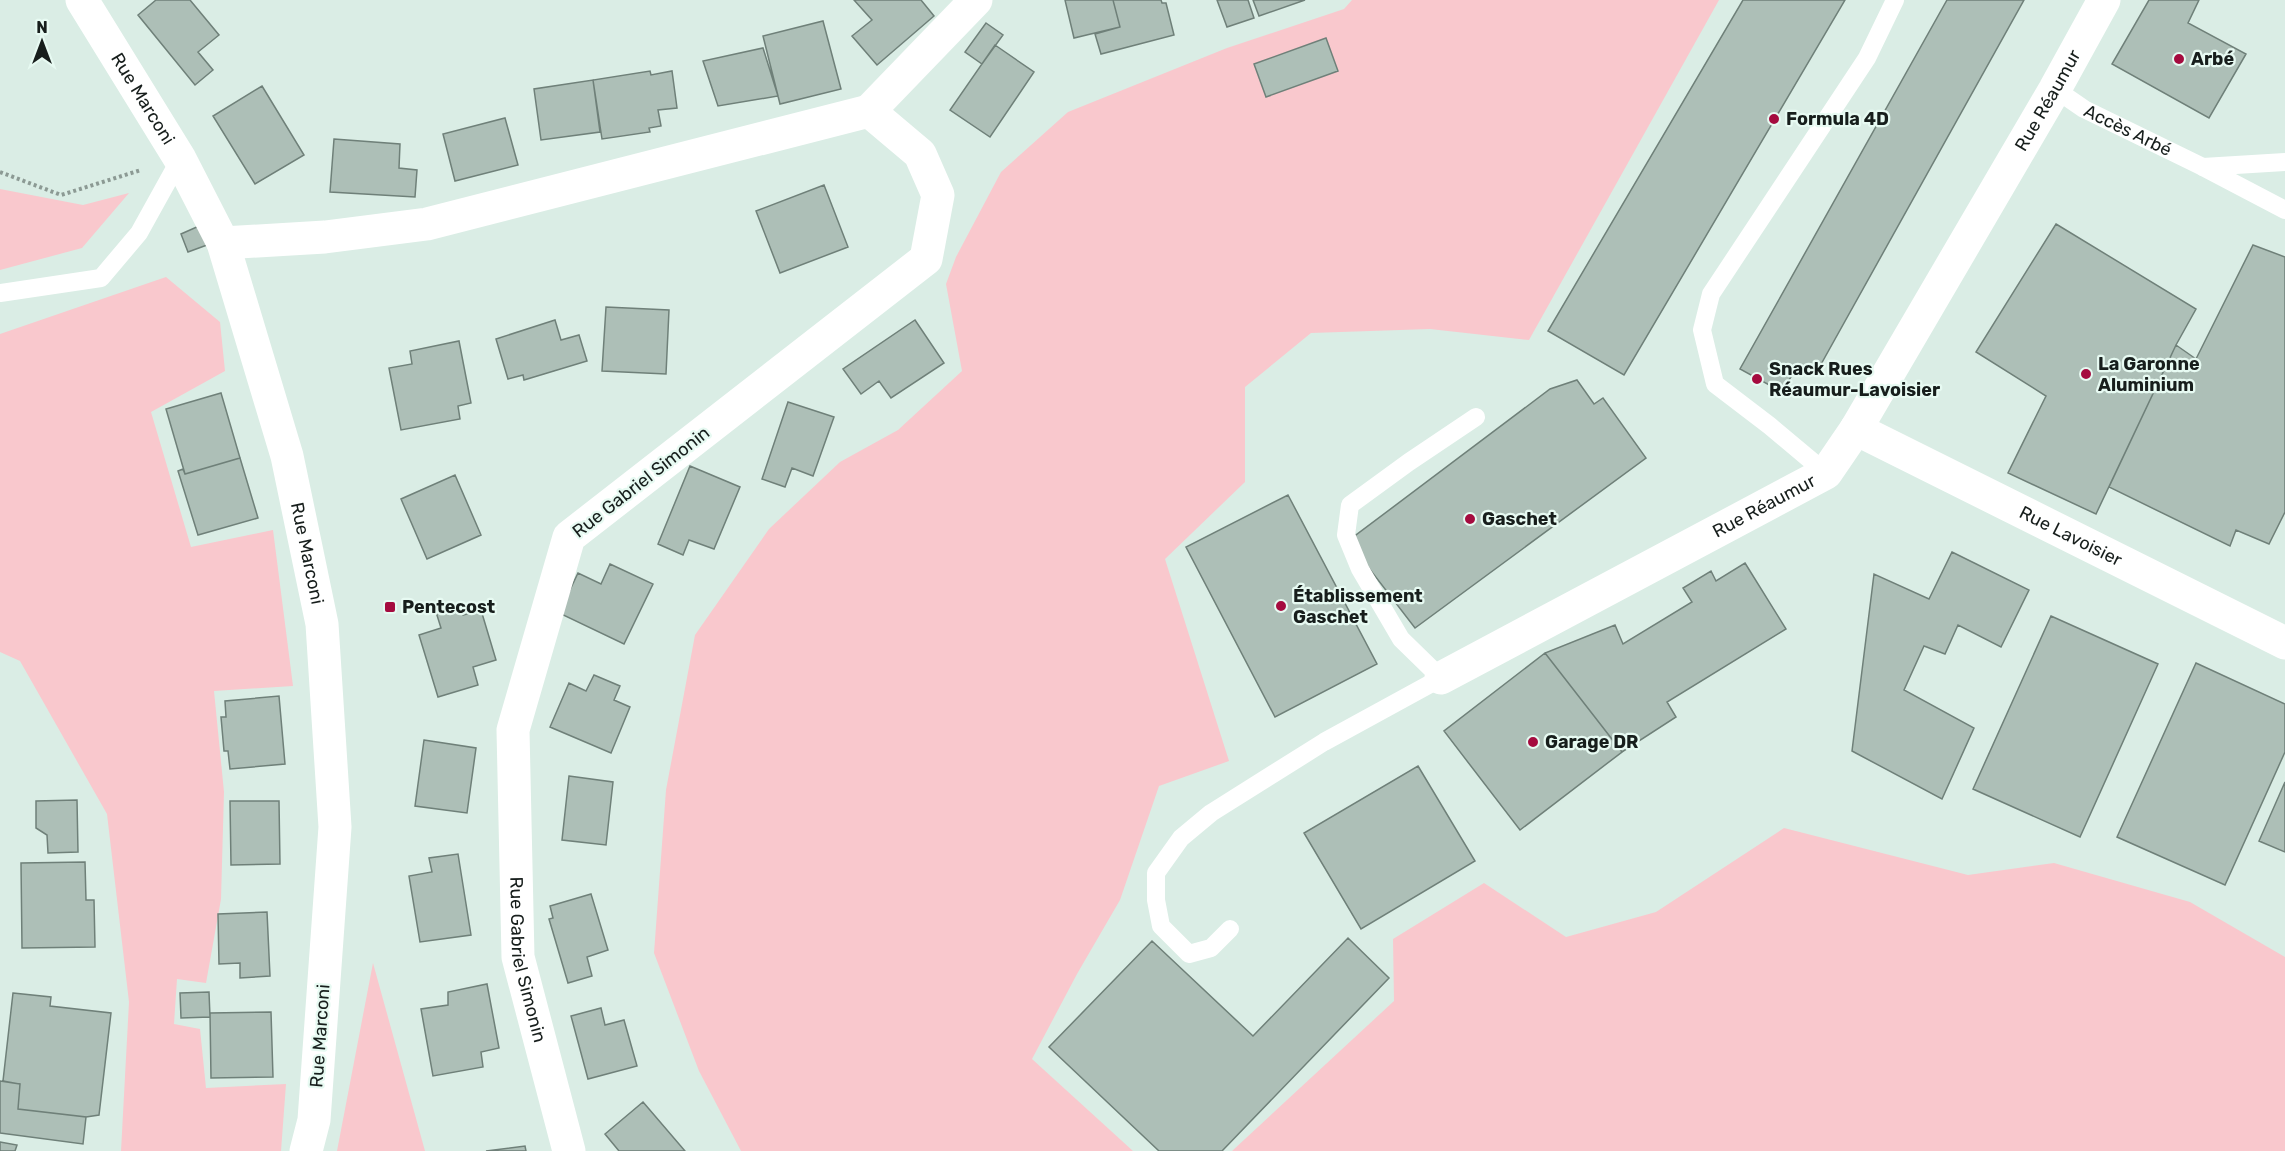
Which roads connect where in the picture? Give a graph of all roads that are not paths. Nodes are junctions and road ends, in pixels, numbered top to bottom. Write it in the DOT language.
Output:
graph roads {
  1 [pos="82,0"];
  2 [pos="976,0"];
  3 [pos="1895,0"];
  4 [pos="2104,0"];
  5 [pos="2055,88"];
  6 [pos="869,111"];
  7 [pos="180,159"];
  8 [pos="2285,162"];
  9 [pos="2203,167"];
  10 [pos="2285,210"];
  11 [pos="223,243"];
  12 [pos="0,293"];
  13 [pos="1476,417"];
  14 [pos="1856,429"];
  15 [pos="1826,473"];
  16 [pos="2285,642"];
  17 [pos="1441,678"];
  18 [pos="1230,929"];
  19 [pos="306,1151"];
  20 [pos="569,1151"];
  1 -- 7 [label="street, Rue Marconi"];
  2 -- 6 [label="street"];
  3 -- 15 [label="lane"];
  4 -- 5 [label="street, Rue Réaumur"];
  5 -- 9 [label="lane, Accès Arbé"];
  5 -- 14 [label="street, Rue Réaumur"];
  6 -- 11 [label="street"];
  6 -- 20 [label="street, Rue Gabriel Simonin"];
  7 -- 11 [label="street, Rue Marconi"];
  7 -- 12 [label="lane"];
  8 -- 9 [label="lane, Accès Arbé"];
  9 -- 10 [label="lane, Accès Arbé"];
  11 -- 19 [label="street, Rue Marconi"];
  13 -- 17 [label="lane"];
  14 -- 15 [label="street, Rue Réaumur"];
  14 -- 16 [label="street, Rue Lavoisier"];
  15 -- 17 [label="street, Rue Réaumur"];
  17 -- 18 [label="lane"];
}
